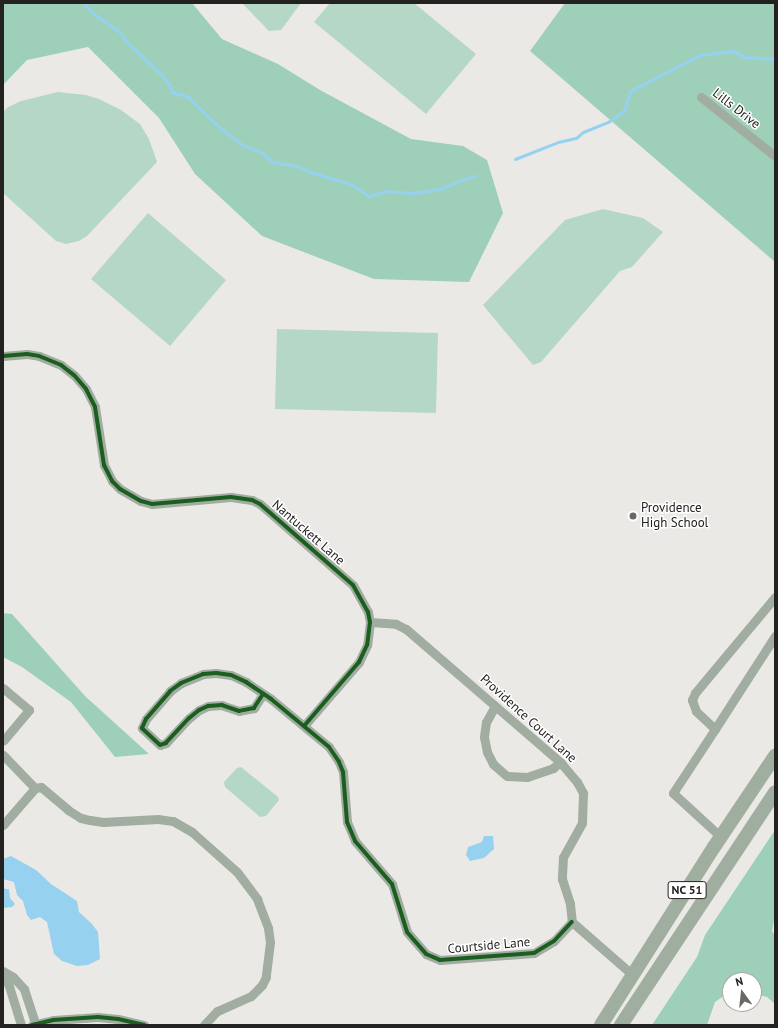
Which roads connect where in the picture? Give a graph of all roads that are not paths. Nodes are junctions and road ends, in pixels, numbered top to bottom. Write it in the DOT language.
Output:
graph roads {
  1 [pos="701,97"];
  2 [pos="775,156"];
  3 [pos="3,356"];
  4 [pos="775,597"];
  5 [pos="370,622"];
  6 [pos="775,636"];
  7 [pos="3,688"];
  8 [pos="263,694"];
  9 [pos="495,706"];
  10 [pos="304,726"];
  11 [pos="715,729"];
  12 [pos="3,741"];
  13 [pos="3,755"];
  14 [pos="775,756"];
  15 [pos="560,762"];
  16 [pos="35,788"];
  17 [pos="775,792"];
  18 [pos="3,825"];
  19 [pos="718,842"];
  20 [pos="731,859"];
  21 [pos="572,922"];
  22 [pos="3,971"];
  23 [pos="3,974"];
  24 [pos="634,976"];
  25 [pos="22,1025"];
  26 [pos="35,1025"];
  27 [pos="144,1025"];
  28 [pos="204,1025"];
  29 [pos="601,1025"];
  30 [pos="621,1025"];
  1 -- 2 [label="street, Lills Drive"];
  3 -- 5 [label="street, Nantuckett Lane"];
  4 -- 11 [label="street"];
  5 -- 9 [label="street, Providence Court Lane"];
  5 -- 10 [label="street, Nantuckett Lane"];
  6 -- 11 [label="street"];
  7 -- 12 [label="street"];
  8 -- 8 [label="street, Courtside Lane"];
  8 -- 10 [label="street, Courtside Lane"];
  9 -- 15 [label="street, Providence Court Lane"];
  9 -- 15 [label="street"];
  10 -- 21 [label="street, Courtside Lane"];
  11 -- 19 [label="street"];
  13 -- 16 [label="street"];
  14 -- 19 [label="main road, NC 51"];
  15 -- 21 [label="street, Providence Court Lane"];
  16 -- 18 [label="street"];
  16 -- 28 [label="street"];
  17 -- 20 [label="main road, NC 51"];
  19 -- 20 [label="main road"];
  19 -- 24 [label="main road, NC 51"];
  20 -- 30 [label="main road, NC 51"];
  21 -- 24 [label="street"];
  22 -- 26 [label="street"];
  23 -- 25 [label="street"];
  24 -- 29 [label="main road, NC 51"];
  26 -- 27 [label="street"];
}
